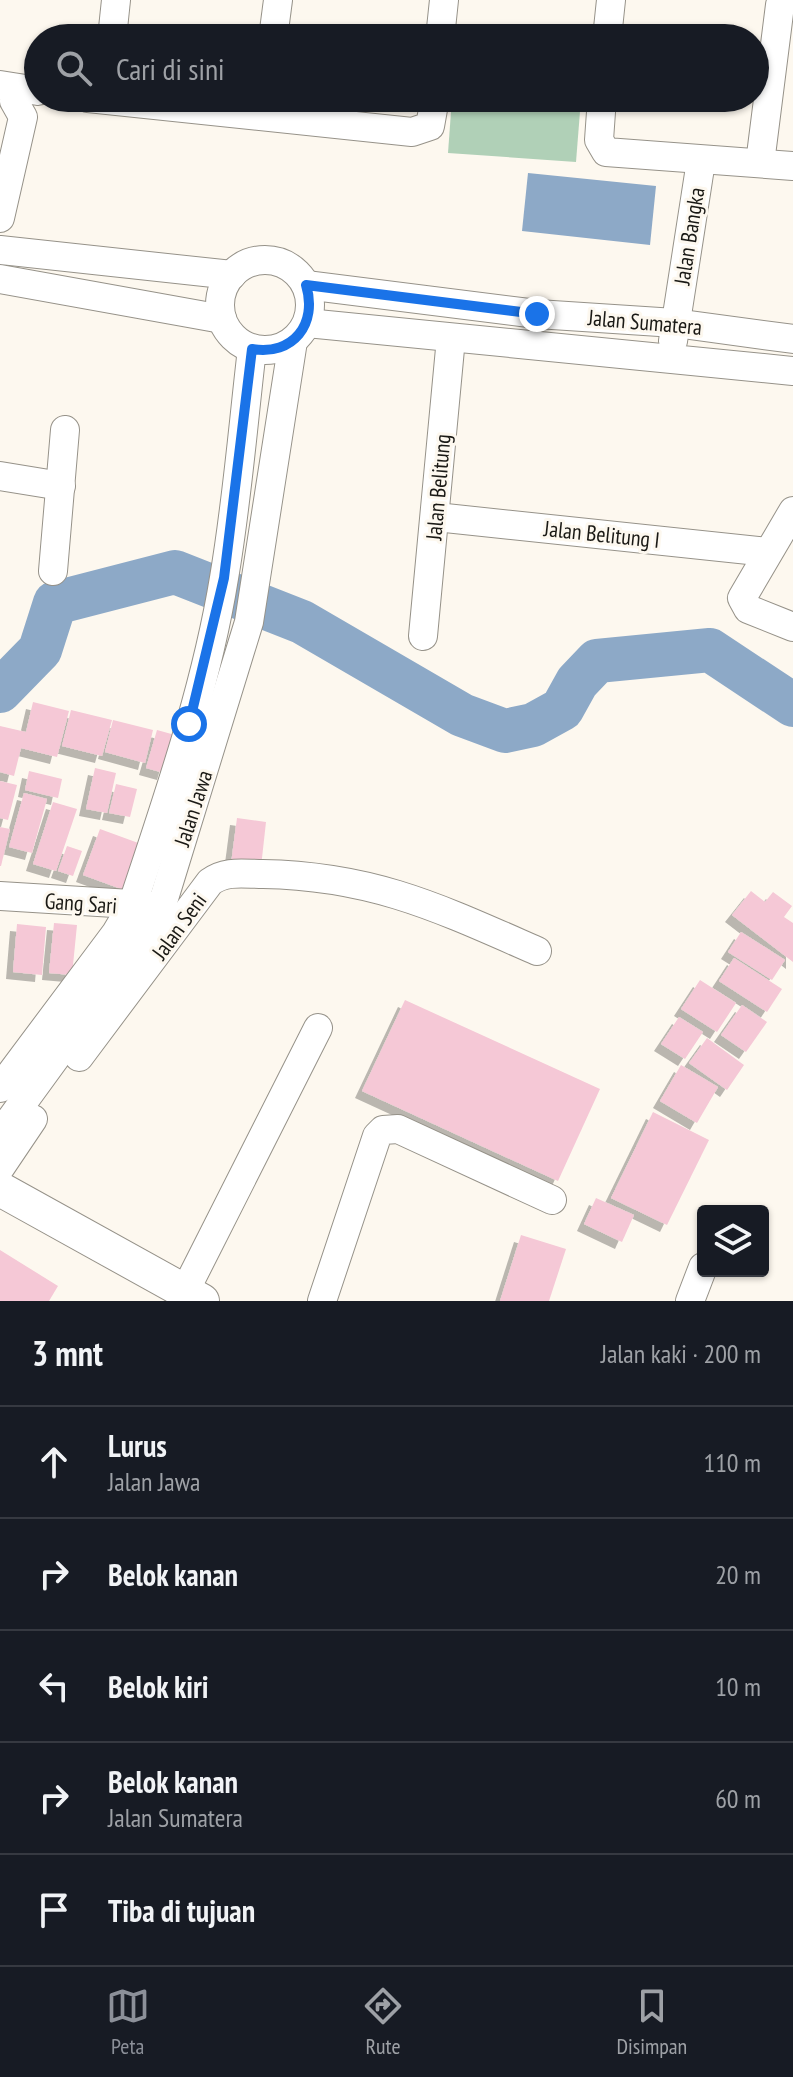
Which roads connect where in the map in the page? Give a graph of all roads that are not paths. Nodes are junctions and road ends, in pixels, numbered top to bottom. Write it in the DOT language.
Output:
graph roads {
  1 [pos="116,0"];
  2 [pos="278,0"];
  3 [pos="444,0"];
  4 [pos="611,0"];
  5 [pos="780,2"];
  6 [pos="113,24"];
  7 [pos="275,24"];
  8 [pos="441,24"];
  9 [pos="608,24"];
  10 [pos="769,91"];
  11 [pos="14,97"];
  12 [pos="294,112"];
  13 [pos="432,112"];
  14 [pos="601,112"];
  15 [pos="766,112"];
  16 [pos="701,161"];
  17 [pos="760,163"];
  18 [pos="793,166"];
  19 [pos="0,218"];
  20 [pos="0,250"];
  21 [pos="232,275"];
  22 [pos="0,279"];
  23 [pos="306,285"];
  24 [pos="222,319"];
  25 [pos="675,323"];
  26 [pos="300,332"];
  27 [pos="451,338"];
  28 [pos="793,339"];
  29 [pos="252,349"];
  30 [pos="670,358"];
  31 [pos="793,371"];
  32 [pos="65,430"];
  33 [pos="0,476"];
  34 [pos="61,486"];
  35 [pos="793,511"];
  36 [pos="436,517"];
  37 [pos="768,552"];
  38 [pos="53,571"];
  39 [pos="793,627"];
  40 [pos="214,630"];
  41 [pos="246,632"];
  42 [pos="423,636"];
  43 [pos="0,896"];
  44 [pos="162,905"];
  45 [pos="132,906"];
  46 [pos="537,951"];
  47 [pos="318,1028"];
  48 [pos="0,1088"];
  49 [pos="0,1134"];
  50 [pos="0,1168"];
  51 [pos="0,1189"];
  52 [pos="552,1200"];
  53 [pos="699,1277"];
  54 [pos="193,1297"];
  55 [pos="322,1301"];
  56 [pos="690,1301"];
  1 -- 6 [label="street"];
  2 -- 7 [label="street"];
  3 -- 8 [label="street"];
  4 -- 9 [label="street"];
  5 -- 10 [label="street"];
  11 -- 19 [label="street"];
  12 -- 13 [label="street"];
  14 -- 16 [label="street, Jalan Bangka"];
  15 -- 17 [label="street"];
  16 -- 17 [label="street, Jalan Bangka"];
  16 -- 25 [label="street, Jalan Bangka"];
  17 -- 18 [label="street, Jalan Bangka"];
  20 -- 21 [label="street"];
  21 -- 23 [label="street"];
  21 -- 24 [label="street"];
  22 -- 24 [label="street"];
  23 -- 25 [label="street, Jalan Sumatera"];
  23 -- 26 [label="street"];
  24 -- 29 [label="street"];
  25 -- 28 [label="street, Jalan Sumatera"];
  25 -- 30 [label="street, Jalan Bangka"];
  26 -- 27 [label="street, Jalan Sumatera"];
  26 -- 29 [label="street"];
  26 -- 41 [label="street, Jalan Jawa"];
  27 -- 30 [label="street, Jalan Sumatera"];
  27 -- 36 [label="street, Jalan Belitung"];
  29 -- 40 [label="street, Jalan Jawa"];
  30 -- 31 [label="street, Jalan Sumatera"];
  32 -- 34 [label="street"];
  33 -- 34 [label="street"];
  34 -- 38 [label="street"];
  35 -- 37 [label="street"];
  36 -- 37 [label="street, Jalan Belitung I"];
  36 -- 42 [label="street, Jalan Belitung"];
  37 -- 39 [label="street"];
  40 -- 41 [label="street"];
  40 -- 45 [label="street, Jalan Jawa"];
  41 -- 44 [label="street, Jalan Jawa"];
  43 -- 45 [label="street, Gang Sari"];
  44 -- 45 [label="street, Gang Sari"];
  44 -- 49 [label="street, Jalan Jawa"];
  45 -- 48 [label="street, Jalan Jawa"];
  46 -- 50 [label="street, Jalan Seni"];
  47 -- 54 [label="street"];
  51 -- 54 [label="main road"];
  52 -- 55 [label="street"];
  53 -- 56 [label="street"];
}
